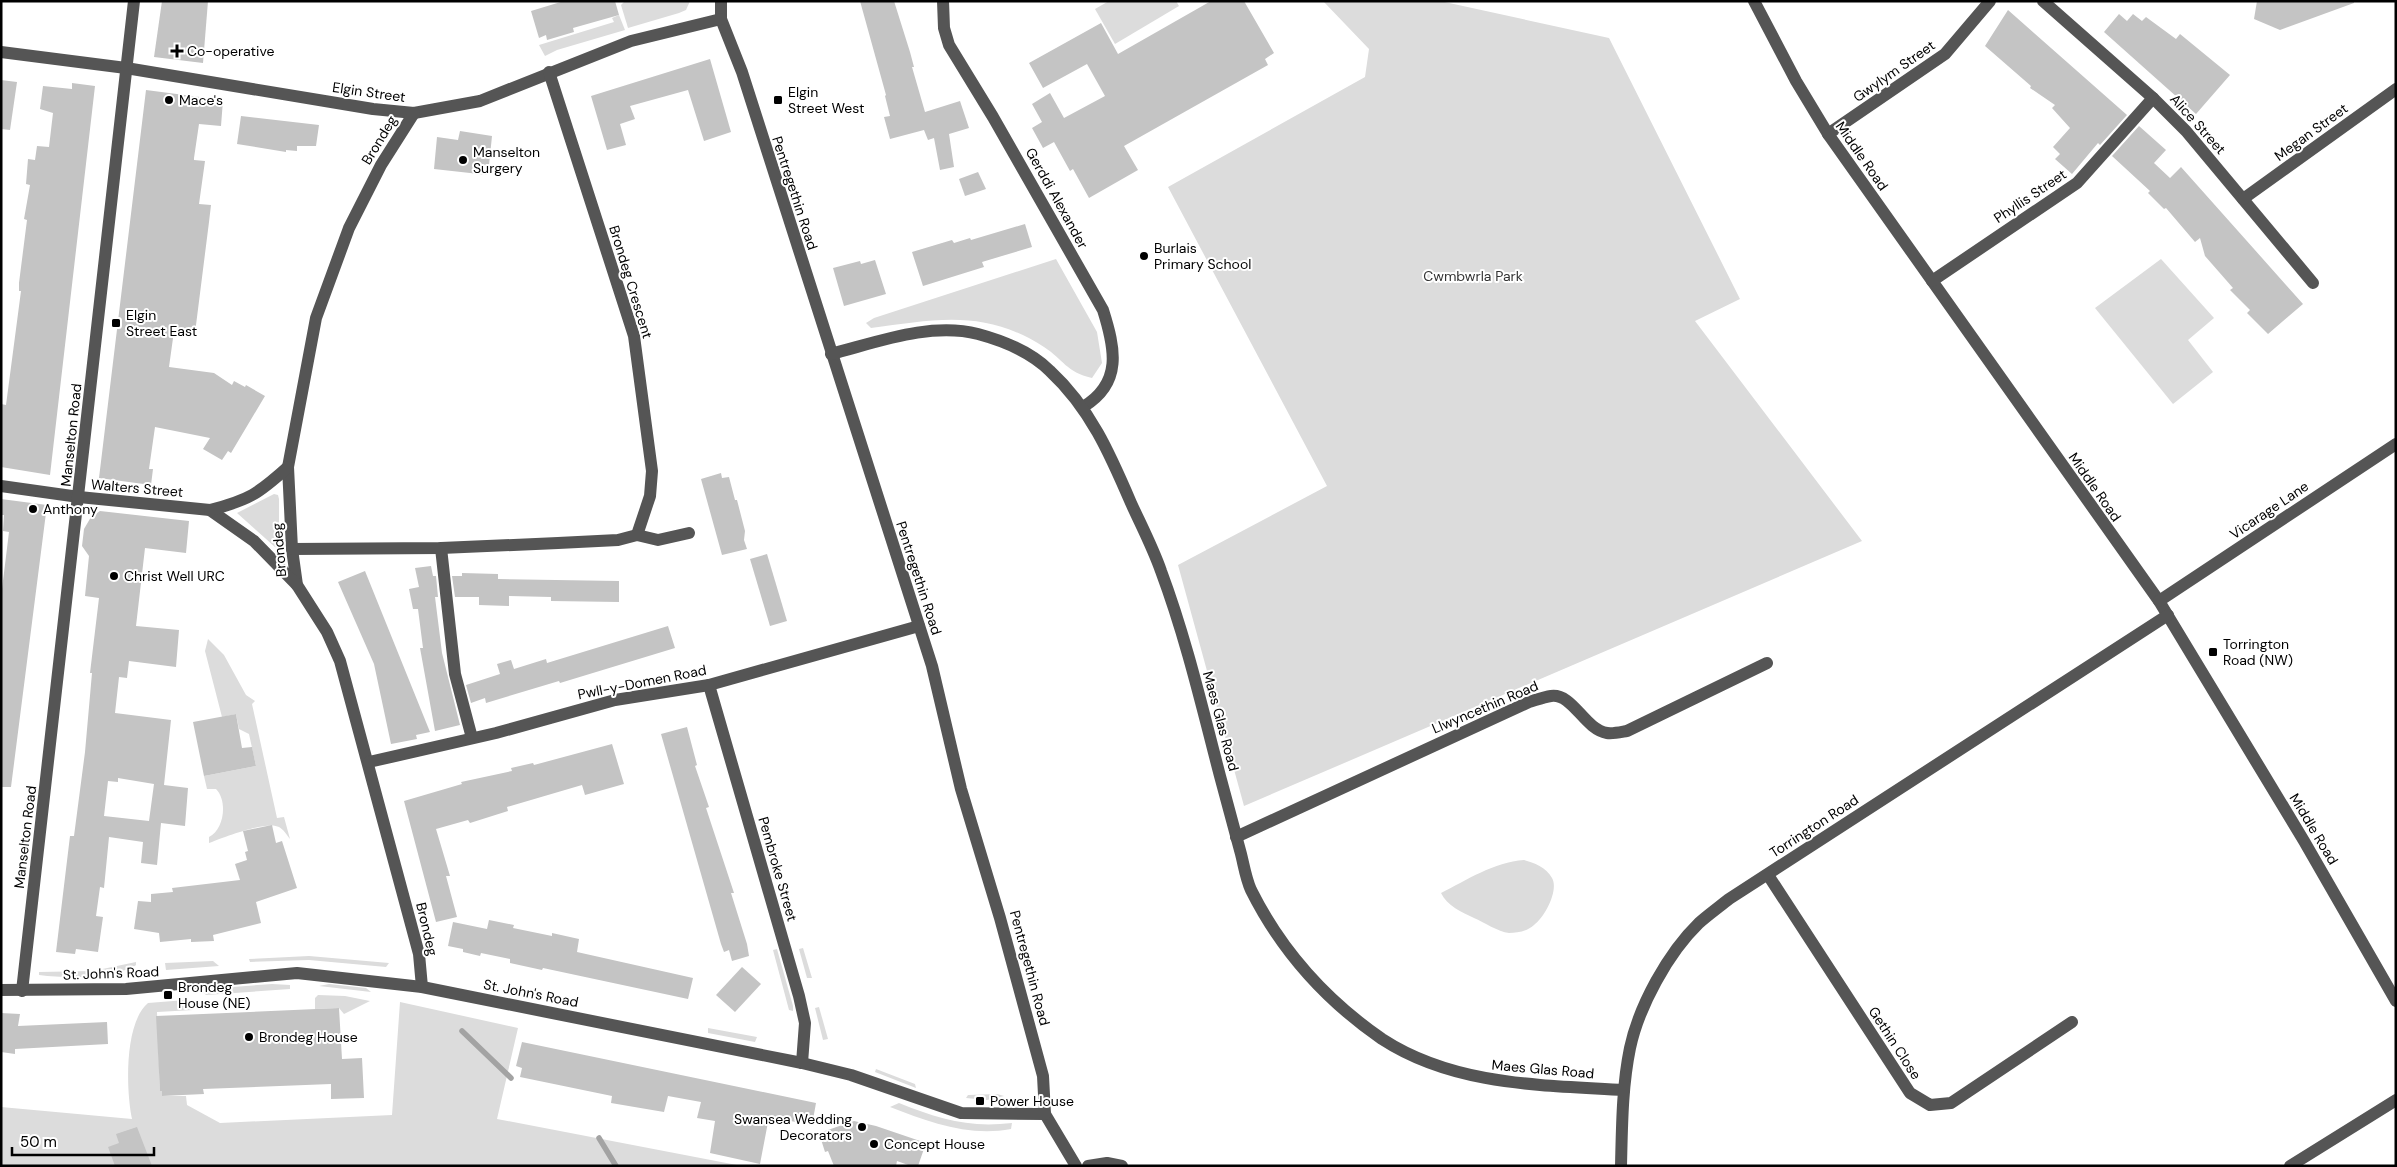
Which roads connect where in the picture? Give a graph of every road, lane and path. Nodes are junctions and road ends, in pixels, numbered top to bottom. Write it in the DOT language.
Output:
graph roads {
  1 [pos="134,1"];
  2 [pos="721,1"];
  3 [pos="943,1"];
  4 [pos="1754,1"];
  5 [pos="1990,1"];
  6 [pos="2043,1"];
  7 [pos="721,19"];
  8 [pos="1,52"];
  9 [pos="126,68"];
  10 [pos="549,72"];
  11 [pos="2396,89"];
  12 [pos="2153,98"];
  13 [pos="414,113"];
  14 [pos="1828,134"];
  15 [pos="2243,199"];
  16 [pos="1932,281"];
  17 [pos="2313,283"];
  18 [pos="831,354"];
  19 [pos="1083,407"];
  20 [pos="2395,447"];
  21 [pos="288,467"];
  22 [pos="1,486"];
  23 [pos="79,498"];
  24 [pos="210,510"];
  25 [pos="689,533"];
  26 [pos="638,535"];
  27 [pos="441,548"];
  28 [pos="292,549"];
  29 [pos="297,585"];
  30 [pos="2159,601"];
  31 [pos="2168,615"];
  32 [pos="919,626"];
  33 [pos="1767,663"];
  34 [pos="709,685"];
  35 [pos="472,738"];
  36 [pos="368,762"];
  37 [pos="1236,837"];
  38 [pos="1768,875"];
  39 [pos="422,987"];
  40 [pos="1,990"];
  41 [pos="22,991"];
  42 [pos="2396,1000"];
  43 [pos="2072,1022"];
  44 [pos="802,1063"];
  45 [pos="1624,1090"];
  46 [pos="2396,1100"];
  47 [pos="1045,1114"];
  48 [pos="1076,1166"];
  49 [pos="1088,1166"];
  50 [pos="1122,1166"];
  51 [pos="1621,1166"];
  52 [pos="2290,1166"];
  1 -- 9 [label="street, Manselton Road"];
  2 -- 7 [label="street, Pentregethin Road"];
  3 -- 19 [label="street, Gerddi Alexander"];
  4 -- 14 [label="street, Middle Road"];
  5 -- 14 [label="street, Gwylym Street"];
  6 -- 12 [label="street, Alice Street"];
  7 -- 10 [label="street, Elgin Street"];
  7 -- 18 [label="street, Pentregethin Road"];
  8 -- 9 [label="street, Elgin Street"];
  9 -- 13 [label="street, Elgin Street"];
  9 -- 23 [label="street, Manselton Road"];
  10 -- 13 [label="street, Elgin Street"];
  10 -- 26 [label="street, Brondeg Crescent"];
  11 -- 15 [label="street, Megan Street"];
  12 -- 15 [label="street, Alice Street"];
  12 -- 16 [label="street, Phyllis Street"];
  13 -- 21 [label="street, Brondeg"];
  14 -- 16 [label="street, Middle Road"];
  15 -- 17 [label="street, Alice Street"];
  16 -- 30 [label="street, Middle Road"];
  18 -- 19 [label="street, Maes Glas Road"];
  18 -- 32 [label="street, Pentregethin Road"];
  19 -- 37 [label="street, Maes Glas Road"];
  20 -- 30 [label="street, Vicarage Lane"];
  21 -- 24 [label="street, Walters Street"];
  21 -- 28 [label="street, Brondeg"];
  22 -- 23 [label="street, Walters Street"];
  23 -- 24 [label="street, Walters Street"];
  23 -- 41 [label="street, Manselton Road"];
  24 -- 29 [label="street, Walters Street"];
  25 -- 26 [label="street"];
  26 -- 27 [label="street"];
  27 -- 28 [label="street"];
  27 -- 35 [label="street"];
  28 -- 29 [label="street, Brondeg"];
  29 -- 36 [label="street, Brondeg"];
  30 -- 31 [label="street, Middle Road"];
  31 -- 38 [label="street, Torrington Road"];
  31 -- 42 [label="street, Middle Road"];
  32 -- 34 [label="street, Pwll-y-Domen Road"];
  32 -- 47 [label="street, Pentregethin Road"];
  33 -- 37 [label="street, Llwyncethin Road"];
  34 -- 35 [label="street, Pwll-y-Domen Road"];
  34 -- 44 [label="street, Pembroke Street"];
  35 -- 36 [label="street, Pwll-y-Domen Road"];
  36 -- 39 [label="street, Brondeg"];
  37 -- 45 [label="street, Maes Glas Road"];
  38 -- 43 [label="street, Gethin Close"];
  38 -- 45 [label="street, Torrington Road"];
  39 -- 41 [label="street, St. John's Road"];
  39 -- 44 [label="street, St. John's Road"];
  40 -- 41 [label="street, St. John's Road"];
  44 -- 47 [label="street, St. John's Road"];
  45 -- 51 [label="street, Torrington Road"];
  46 -- 52 [label="street"];
  47 -- 48 [label="street, Pentregethin Road"];
  49 -- 50 [label="street"];
}
